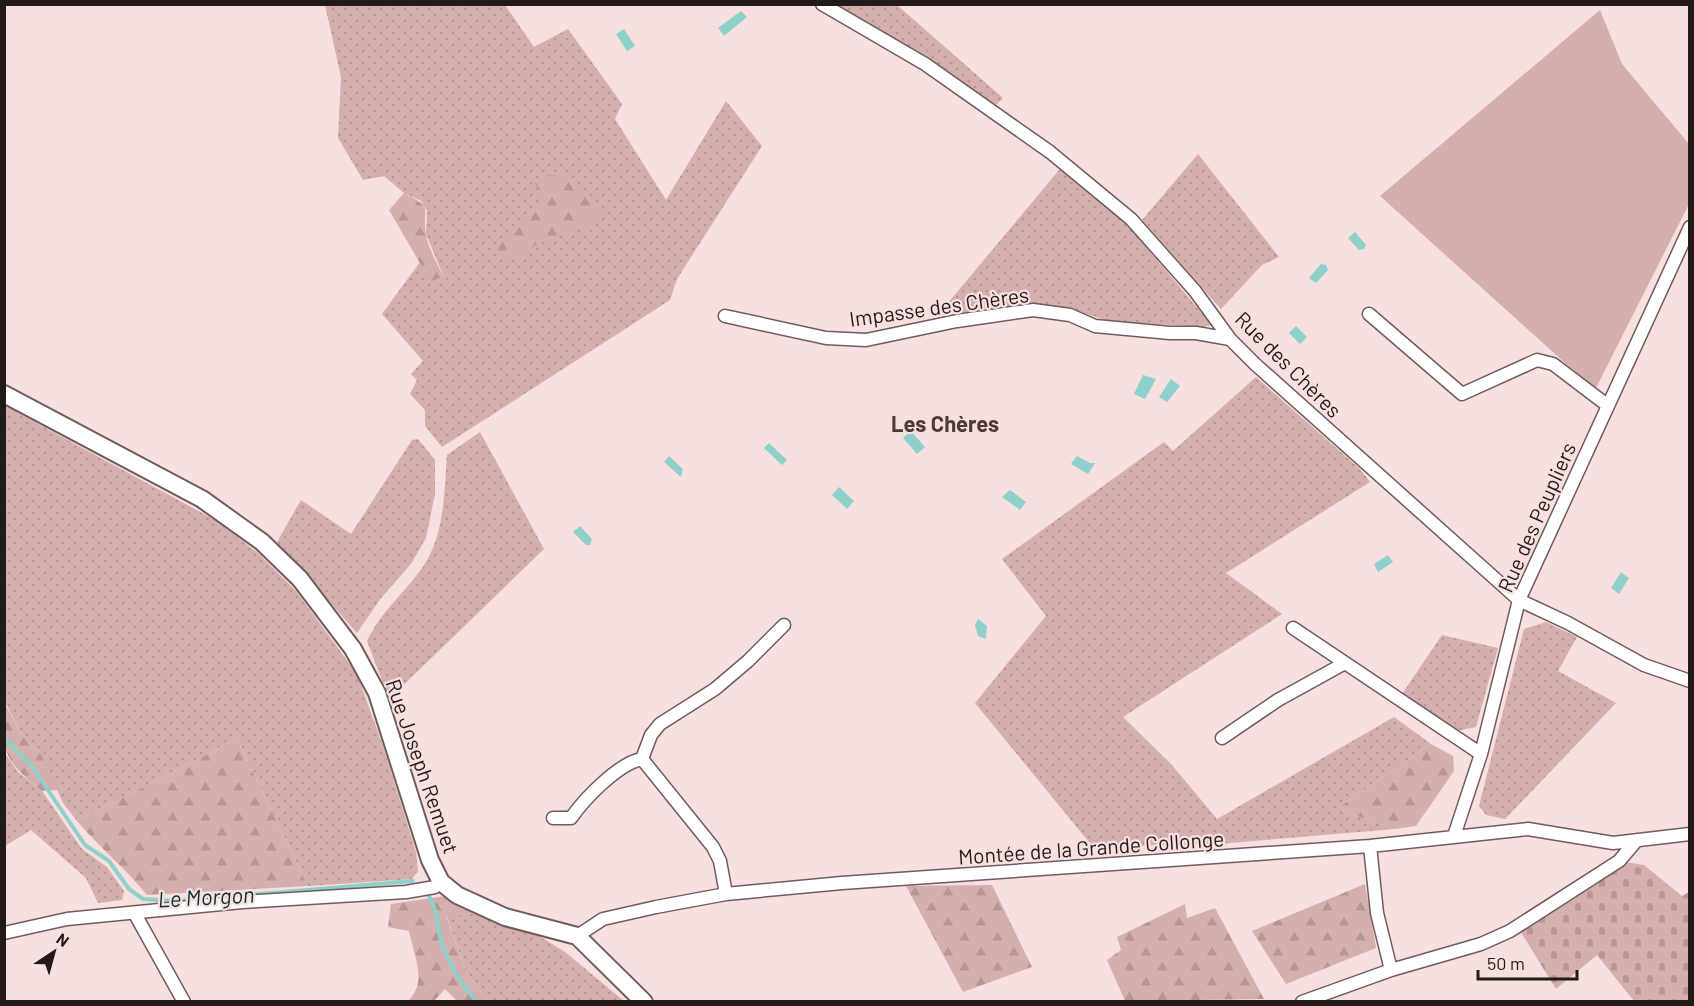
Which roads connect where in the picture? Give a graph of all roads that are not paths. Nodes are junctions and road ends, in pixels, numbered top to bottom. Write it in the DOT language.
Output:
graph roads {
  1 [pos="822,4"];
  2 [pos="1689,227"];
  3 [pos="1369,314"];
  4 [pos="724,316"];
  5 [pos="1230,339"];
  6 [pos="4,394"];
  7 [pos="1607,405"];
  8 [pos="1519,600"];
  9 [pos="784,625"];
  10 [pos="1293,628"];
  11 [pos="1346,663"];
  12 [pos="1689,681"];
  13 [pos="1222,738"];
  14 [pos="1480,754"];
  15 [pos="642,759"];
  16 [pos="553,818"];
  17 [pos="1689,834"];
  18 [pos="1454,836"];
  19 [pos="1637,840"];
  20 [pos="1371,846"];
  21 [pos="441,882"];
  22 [pos="726,894"];
  23 [pos="135,914"];
  24 [pos="4,933"];
  25 [pos="577,936"];
  26 [pos="1391,970"];
  27 [pos="184,1002"];
  28 [pos="644,1002"];
  29 [pos="1302,1002"];
  1 -- 5 [label="street, Rue des Chères"];
  2 -- 7 [label="street, Rue des Peupliers"];
  3 -- 7 [label="street"];
  4 -- 5 [label="street, Impasse des Chères"];
  5 -- 8 [label="street, Rue des Chères"];
  6 -- 21 [label="street, Rue Joseph Remuet"];
  7 -- 8 [label="street, Rue des Peupliers"];
  8 -- 12 [label="street, Rue des Chères"];
  8 -- 14 [label="street, Rue des Peupliers"];
  9 -- 15 [label="street"];
  10 -- 11 [label="street"];
  11 -- 13 [label="street"];
  11 -- 14 [label="street"];
  14 -- 18 [label="street, Rue des Peupliers"];
  15 -- 16 [label="street"];
  15 -- 22 [label="street"];
  17 -- 19 [label="street, Montée de la Grande Collonge"];
  18 -- 19 [label="street, Montée de la Grande Collonge"];
  18 -- 20 [label="street, Montée de la Grande Collonge"];
  19 -- 26 [label="street"];
  20 -- 22 [label="street, Montée de la Grande Collonge"];
  20 -- 26 [label="street"];
  21 -- 23 [label="street"];
  21 -- 25 [label="street, Rue Joseph Remuet"];
  22 -- 25 [label="street, Montée de la Grande Collonge"];
  23 -- 24 [label="street"];
  23 -- 27 [label="street"];
  25 -- 28 [label="street, Rue Joseph Remuet"];
  26 -- 29 [label="street"];
}
